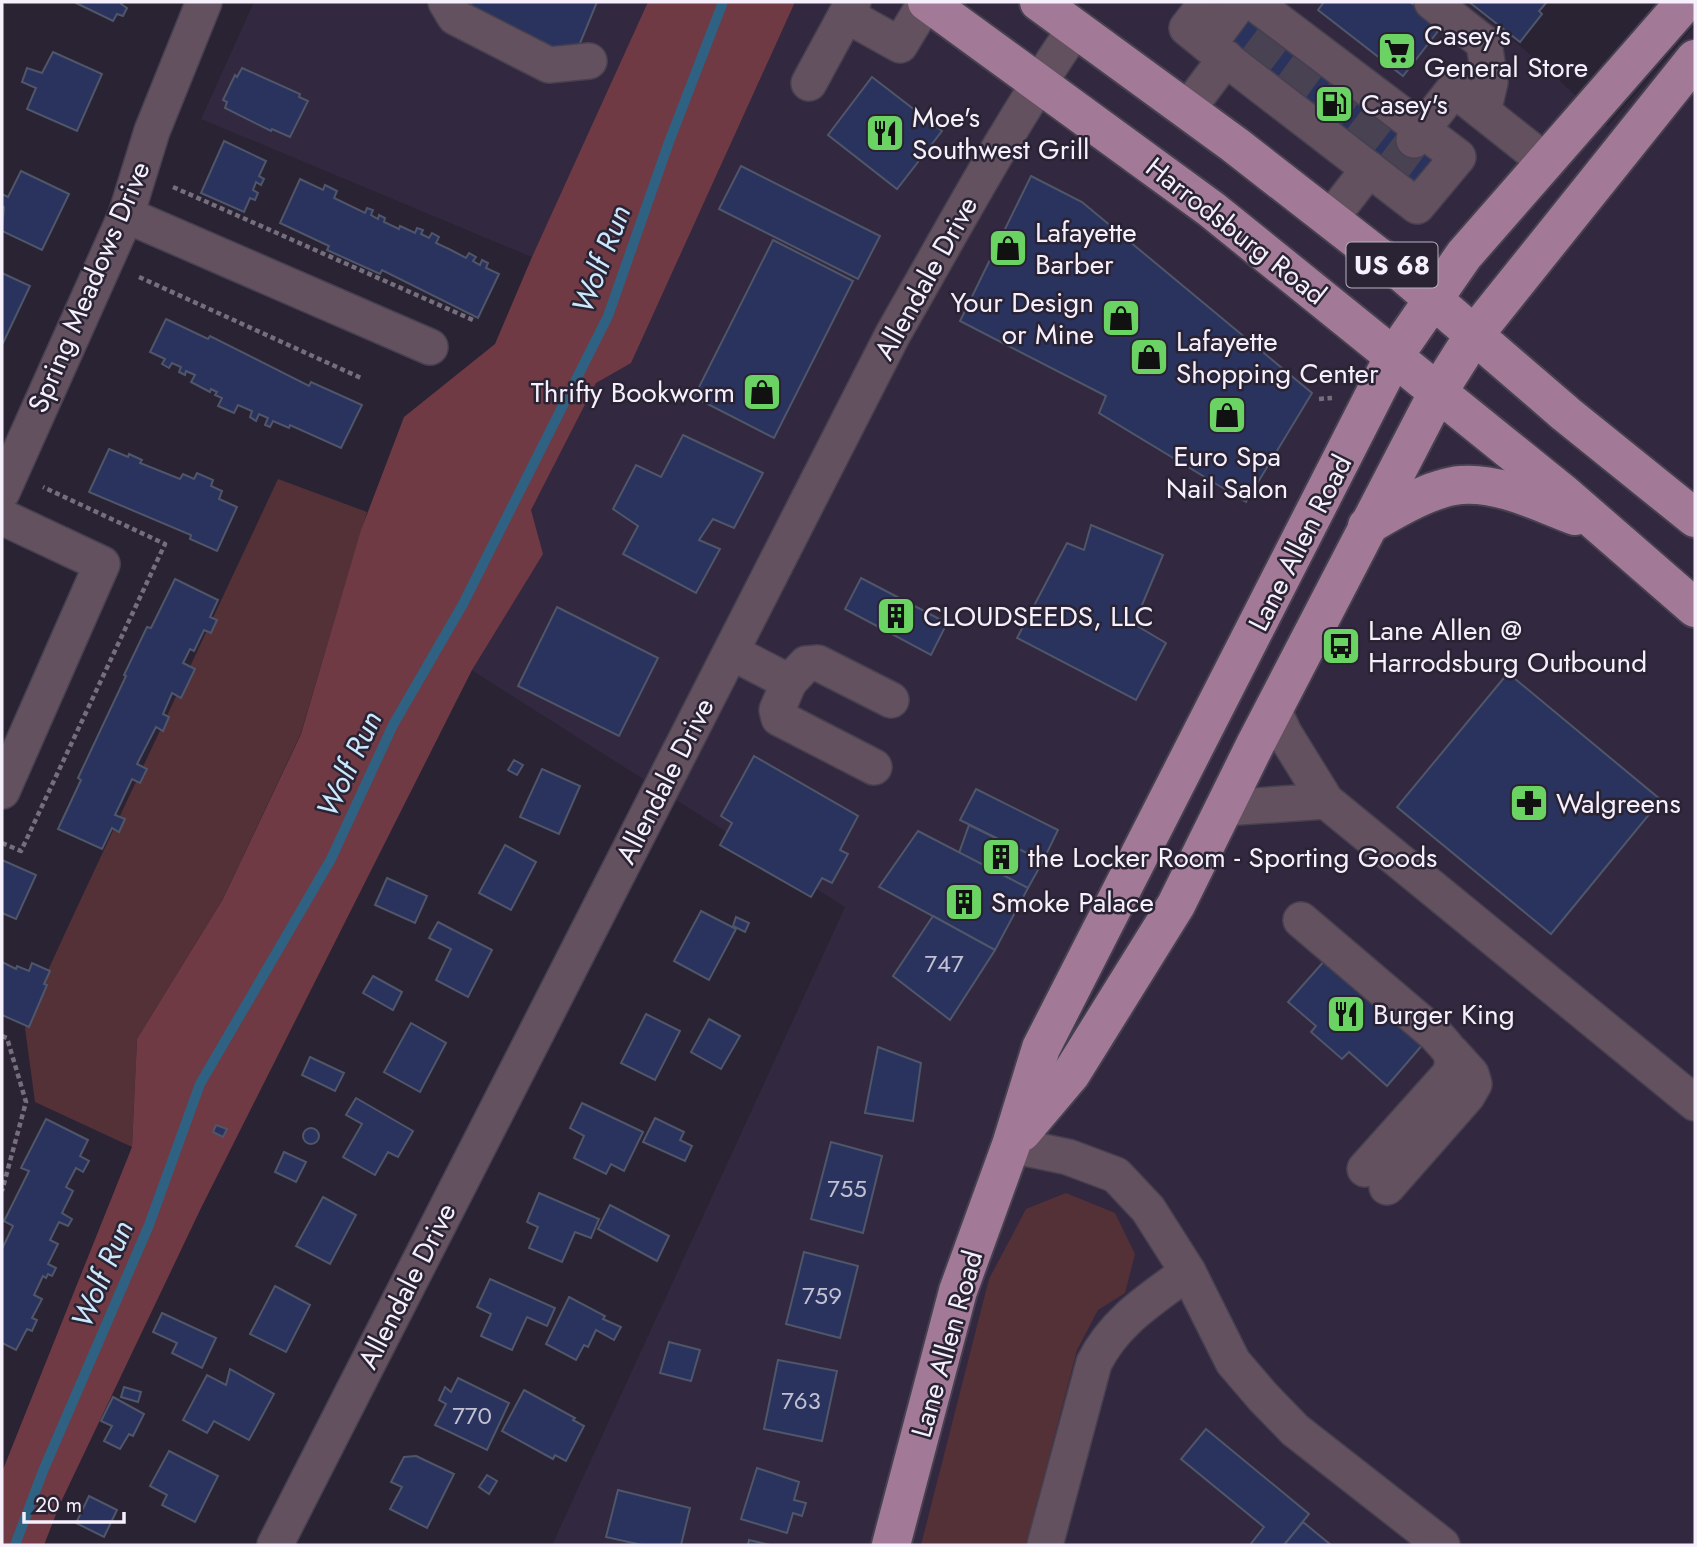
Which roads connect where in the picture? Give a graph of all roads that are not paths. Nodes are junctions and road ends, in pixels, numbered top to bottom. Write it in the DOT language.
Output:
graph roads {
  1 [pos="204,2"];
  2 [pos="446,2"];
  3 [pos="926,2"];
  4 [pos="1039,2"];
  5 [pos="1207,2"];
  6 [pos="1240,2"];
  7 [pos="1432,2"];
  8 [pos="1685,2"];
  9 [pos="850,8"];
  10 [pos="1276,16"];
  11 [pos="1075,29"];
  12 [pos="1695,59"];
  13 [pos="589,61"];
  14 [pos="1233,61"];
  15 [pos="1038,82"];
  16 [pos="809,83"];
  17 [pos="1187,110"];
  18 [pos="1483,112"];
  19 [pos="1418,135"];
  20 [pos="1546,162"];
  21 [pos="1370,164"];
  22 [pos="126,215"];
  23 [pos="1330,219"];
  24 [pos="1432,300"];
  25 [pos="1474,335"];
  26 [pos="430,347"];
  27 [pos="1394,356"];
  28 [pos="1437,392"];
  29 [pos="2,492"];
  30 [pos="2,517"];
  31 [pos="1695,518"];
  32 [pos="1367,526"];
  33 [pos="1601,526"];
  34 [pos="1695,608"];
  35 [pos="730,652"];
  36 [pos="789,682"];
  37 [pos="891,700"];
  38 [pos="1273,709"];
  39 [pos="874,767"];
  40 [pos="2,791"];
  41 [pos="1326,801"];
  42 [pos="1224,808"];
  43 [pos="1301,920"];
  44 [pos="1695,1103"];
  45 [pos="1012,1145"];
  46 [pos="1376,1178"];
  47 [pos="1188,1272"];
  48 [pos="275,1545"];
  49 [pos="891,1545"];
  50 [pos="1045,1545"];
  51 [pos="1443,1545"];
  1 -- 22 [label="street, Spring Meadows Drive"];
  2 -- 13 [label="street"];
  3 -- 9 [label="street"];
  3 -- 15 [label="main road, Harrodsburg Road / US 68"];
  4 -- 11 [label="main road, US 68"];
  5 -- 14 [label="street"];
  6 -- 14 [label="street"];
  7 -- 18 [label="street"];
  8 -- 20 [label="main road, Lane Allen Road"];
  9 -- 16 [label="street"];
  10 -- 19 [label="street"];
  11 -- 15 [label="street, Allendale Drive"];
  11 -- 17 [label="main road, US 68"];
  12 -- 25 [label="main road, Lane Allen Road"];
  14 -- 17 [label="street"];
  14 -- 21 [label="street"];
  15 -- 27 [label="main road, Harrodsburg Road / US 68"];
  15 -- 35 [label="street, Allendale Drive"];
  17 -- 23 [label="main road, US 68"];
  18 -- 19 [label="street"];
  18 -- 20 [label="street"];
  19 -- 21 [label="street"];
  20 -- 24 [label="main road, Lane Allen Road"];
  21 -- 23 [label="street"];
  22 -- 26 [label="street"];
  22 -- 29 [label="street, Spring Meadows Drive"];
  23 -- 24 [label="main road, US 68"];
  24 -- 25 [label="main road, US 68"];
  24 -- 27 [label="main road, Lane Allen Road"];
  25 -- 28 [label="main road, Lane Allen Road"];
  25 -- 31 [label="main road, US 68"];
  27 -- 28 [label="main road, Harrodsburg Road / US 68"];
  27 -- 45 [label="main road, Lane Allen Road"];
  28 -- 32 [label="main road, Lane Allen Road"];
  28 -- 33 [label="main road, Harrodsburg Road / US 68"];
  30 -- 40 [label="street"];
  32 -- 33 [label="main road"];
  32 -- 38 [label="main road, Lane Allen Road"];
  33 -- 34 [label="main road, Harrodsburg Road / US 68"];
  35 -- 36 [label="street"];
  35 -- 48 [label="street, Allendale Drive"];
  36 -- 37 [label="street"];
  36 -- 39 [label="street"];
  38 -- 41 [label="street"];
  38 -- 42 [label="main road, Lane Allen Road"];
  41 -- 42 [label="street"];
  41 -- 44 [label="street"];
  42 -- 45 [label="main road, Lane Allen Road"];
  43 -- 46 [label="street"];
  45 -- 47 [label="street"];
  45 -- 49 [label="main road, Lane Allen Road"];
  47 -- 50 [label="street"];
  47 -- 51 [label="street"];
}
